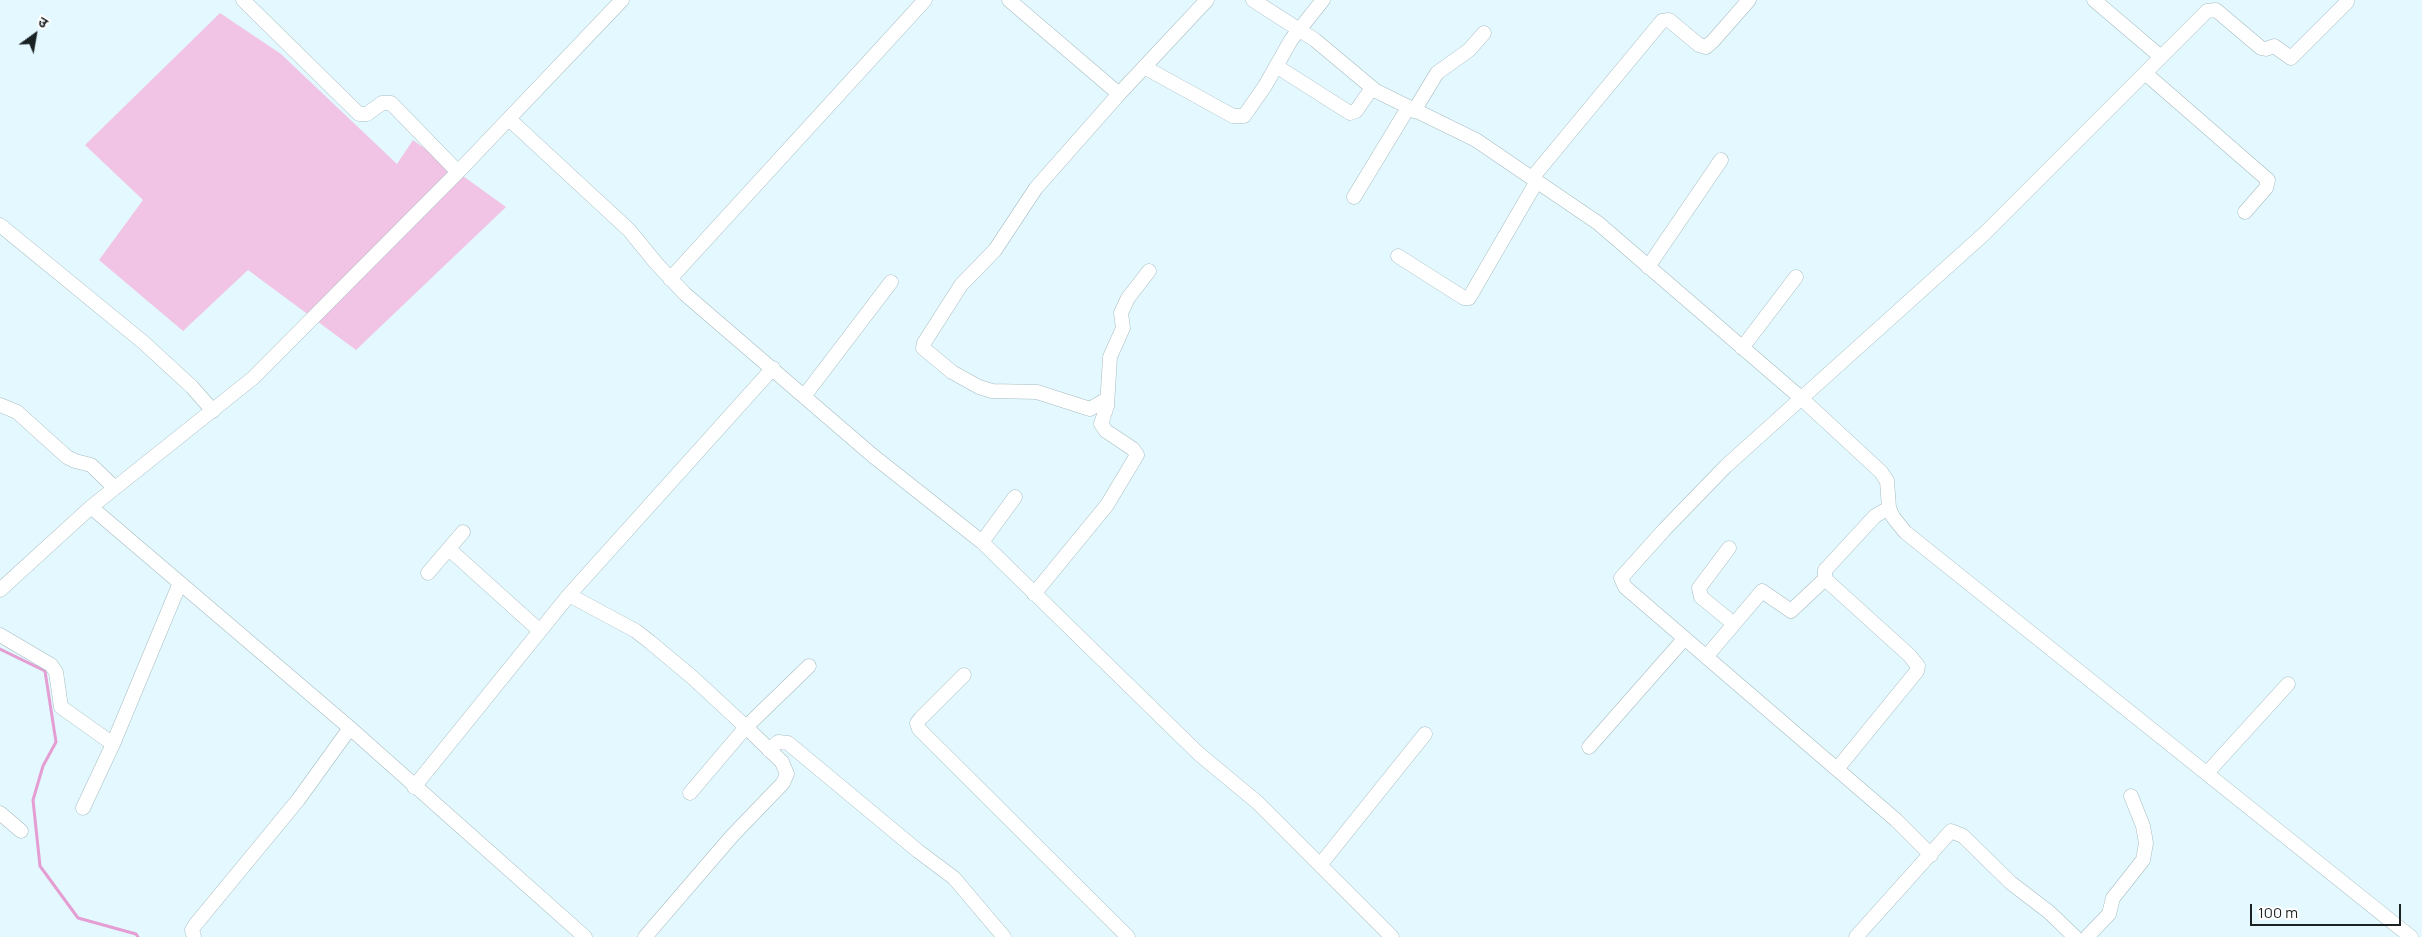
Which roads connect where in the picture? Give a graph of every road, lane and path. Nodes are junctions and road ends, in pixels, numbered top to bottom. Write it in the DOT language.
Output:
graph roads {
  1 [pos="243,0"];
  2 [pos="622,0"];
  3 [pos="925,0"];
  4 [pos="1009,0"];
  5 [pos="1207,0"];
  6 [pos="1253,0"];
  7 [pos="1323,0"];
  8 [pos="1750,0"];
  9 [pos="2094,0"];
  10 [pos="2347,2"];
  11 [pos="1298,28"];
  12 [pos="1484,33"];
  13 [pos="2161,57"];
  14 [pos="1276,66"];
  15 [pos="1144,67"];
  16 [pos="2145,73"];
  17 [pos="1372,88"];
  18 [pos="1119,94"];
  19 [pos="1411,110"];
  20 [pos="509,119"];
  21 [pos="1721,160"];
  22 [pos="458,172"];
  23 [pos="1534,180"];
  24 [pos="1354,197"];
  25 [pos="2245,212"];
  26 [pos="0,225"];
  27 [pos="1398,256"];
  28 [pos="1648,267"];
  29 [pos="1149,272"];
  30 [pos="1796,277"];
  31 [pos="670,279"];
  32 [pos="891,282"];
  33 [pos="1742,348"];
  34 [pos="773,368"];
  35 [pos="805,395"];
  36 [pos="1801,398"];
  37 [pos="1107,399"];
  38 [pos="0,405"];
  39 [pos="213,411"];
  40 [pos="115,488"];
  41 [pos="1015,497"];
  42 [pos="91,507"];
  43 [pos="1890,508"];
  44 [pos="463,532"];
  45 [pos="982,542"];
  46 [pos="1729,548"];
  47 [pos="449,549"];
  48 [pos="428,573"];
  49 [pos="1825,578"];
  50 [pos="180,583"];
  51 [pos="0,590"];
  52 [pos="1034,594"];
  53 [pos="569,595"];
  54 [pos="1734,624"];
  55 [pos="540,631"];
  56 [pos="0,635"];
  57 [pos="1684,638"];
  58 [pos="1706,658"];
  59 [pos="809,666"];
  60 [pos="964,675"];
  61 [pos="2288,684"];
  62 [pos="746,727"];
  63 [pos="350,728"];
  64 [pos="1425,734"];
  65 [pos="113,744"];
  66 [pos="1589,747"];
  67 [pos="769,750"];
  68 [pos="1837,770"];
  69 [pos="2207,773"];
  70 [pos="414,786"];
  71 [pos="690,793"];
  72 [pos="2131,796"];
  73 [pos="83,808"];
  74 [pos="0,813"];
  75 [pos="20,831"];
  76 [pos="1931,855"];
  77 [pos="1320,865"];
  78 [pos="2405,935"];
  79 [pos="194,937"];
  80 [pos="586,937"];
  81 [pos="645,937"];
  82 [pos="1004,937"];
  83 [pos="1128,937"];
  84 [pos="1392,937"];
  85 [pos="1856,937"];
  86 [pos="2075,937"];
  87 [pos="2087,937"];
  1 -- 22 [label="street"];
  2 -- 20 [label="street"];
  3 -- 31 [label="street"];
  4 -- 18 [label="street"];
  5 -- 15 [label="street"];
  6 -- 11 [label="street"];
  7 -- 11 [label="street"];
  8 -- 23 [label="street"];
  9 -- 13 [label="street"];
  10 -- 13 [label="street"];
  11 -- 14 [label="street"];
  11 -- 17 [label="street"];
  12 -- 19 [label="street"];
  13 -- 16 [label="street"];
  14 -- 15 [label="street"];
  14 -- 17 [label="street"];
  15 -- 18 [label="street"];
  16 -- 25 [label="street"];
  16 -- 36 [label="street"];
  17 -- 19 [label="street"];
  18 -- 37 [label="street"];
  19 -- 23 [label="street"];
  19 -- 24 [label="street"];
  20 -- 22 [label="street"];
  20 -- 31 [label="street"];
  21 -- 28 [label="street"];
  22 -- 39 [label="street"];
  23 -- 27 [label="street"];
  23 -- 28 [label="street"];
  26 -- 39 [label="street"];
  28 -- 33 [label="street"];
  29 -- 37 [label="street"];
  30 -- 33 [label="street"];
  31 -- 34 [label="street"];
  32 -- 35 [label="street"];
  33 -- 36 [label="street"];
  34 -- 35 [label="street"];
  34 -- 53 [label="street"];
  35 -- 45 [label="street"];
  36 -- 43 [label="street"];
  36 -- 57 [label="street"];
  37 -- 52 [label="street"];
  38 -- 40 [label="street"];
  39 -- 40 [label="street"];
  40 -- 42 [label="street"];
  41 -- 45 [label="street"];
  42 -- 50 [label="street"];
  42 -- 51 [label="street"];
  43 -- 49 [label="street"];
  43 -- 69 [label="street"];
  44 -- 47 [label="street"];
  45 -- 52 [label="street"];
  46 -- 54 [label="street"];
  47 -- 48 [label="street"];
  47 -- 55 [label="street"];
  49 -- 54 [label="street"];
  49 -- 68 [label="street"];
  50 -- 63 [label="street"];
  50 -- 65 [label="street"];
  52 -- 77 [label="street"];
  53 -- 55 [label="street"];
  53 -- 62 [label="street"];
  54 -- 58 [label="street"];
  55 -- 70 [label="street"];
  56 -- 65 [label="street"];
  57 -- 58 [label="street"];
  57 -- 66 [label="street"];
  58 -- 68 [label="street"];
  59 -- 62 [label="street"];
  60 -- 83 [label="street"];
  61 -- 69 [label="street"];
  62 -- 67 [label="street"];
  62 -- 71 [label="street"];
  63 -- 70 [label="street"];
  63 -- 79 [label="street"];
  64 -- 77 [label="street"];
  65 -- 73 [label="street"];
  67 -- 81 [label="street"];
  67 -- 82 [label="street"];
  68 -- 76 [label="street"];
  69 -- 78 [label="street"];
  70 -- 80 [label="street"];
  72 -- 87 [label="street"];
  74 -- 75 [label="street"];
  76 -- 85 [label="street"];
  76 -- 86 [label="street"];
  77 -- 84 [label="street"];
}
